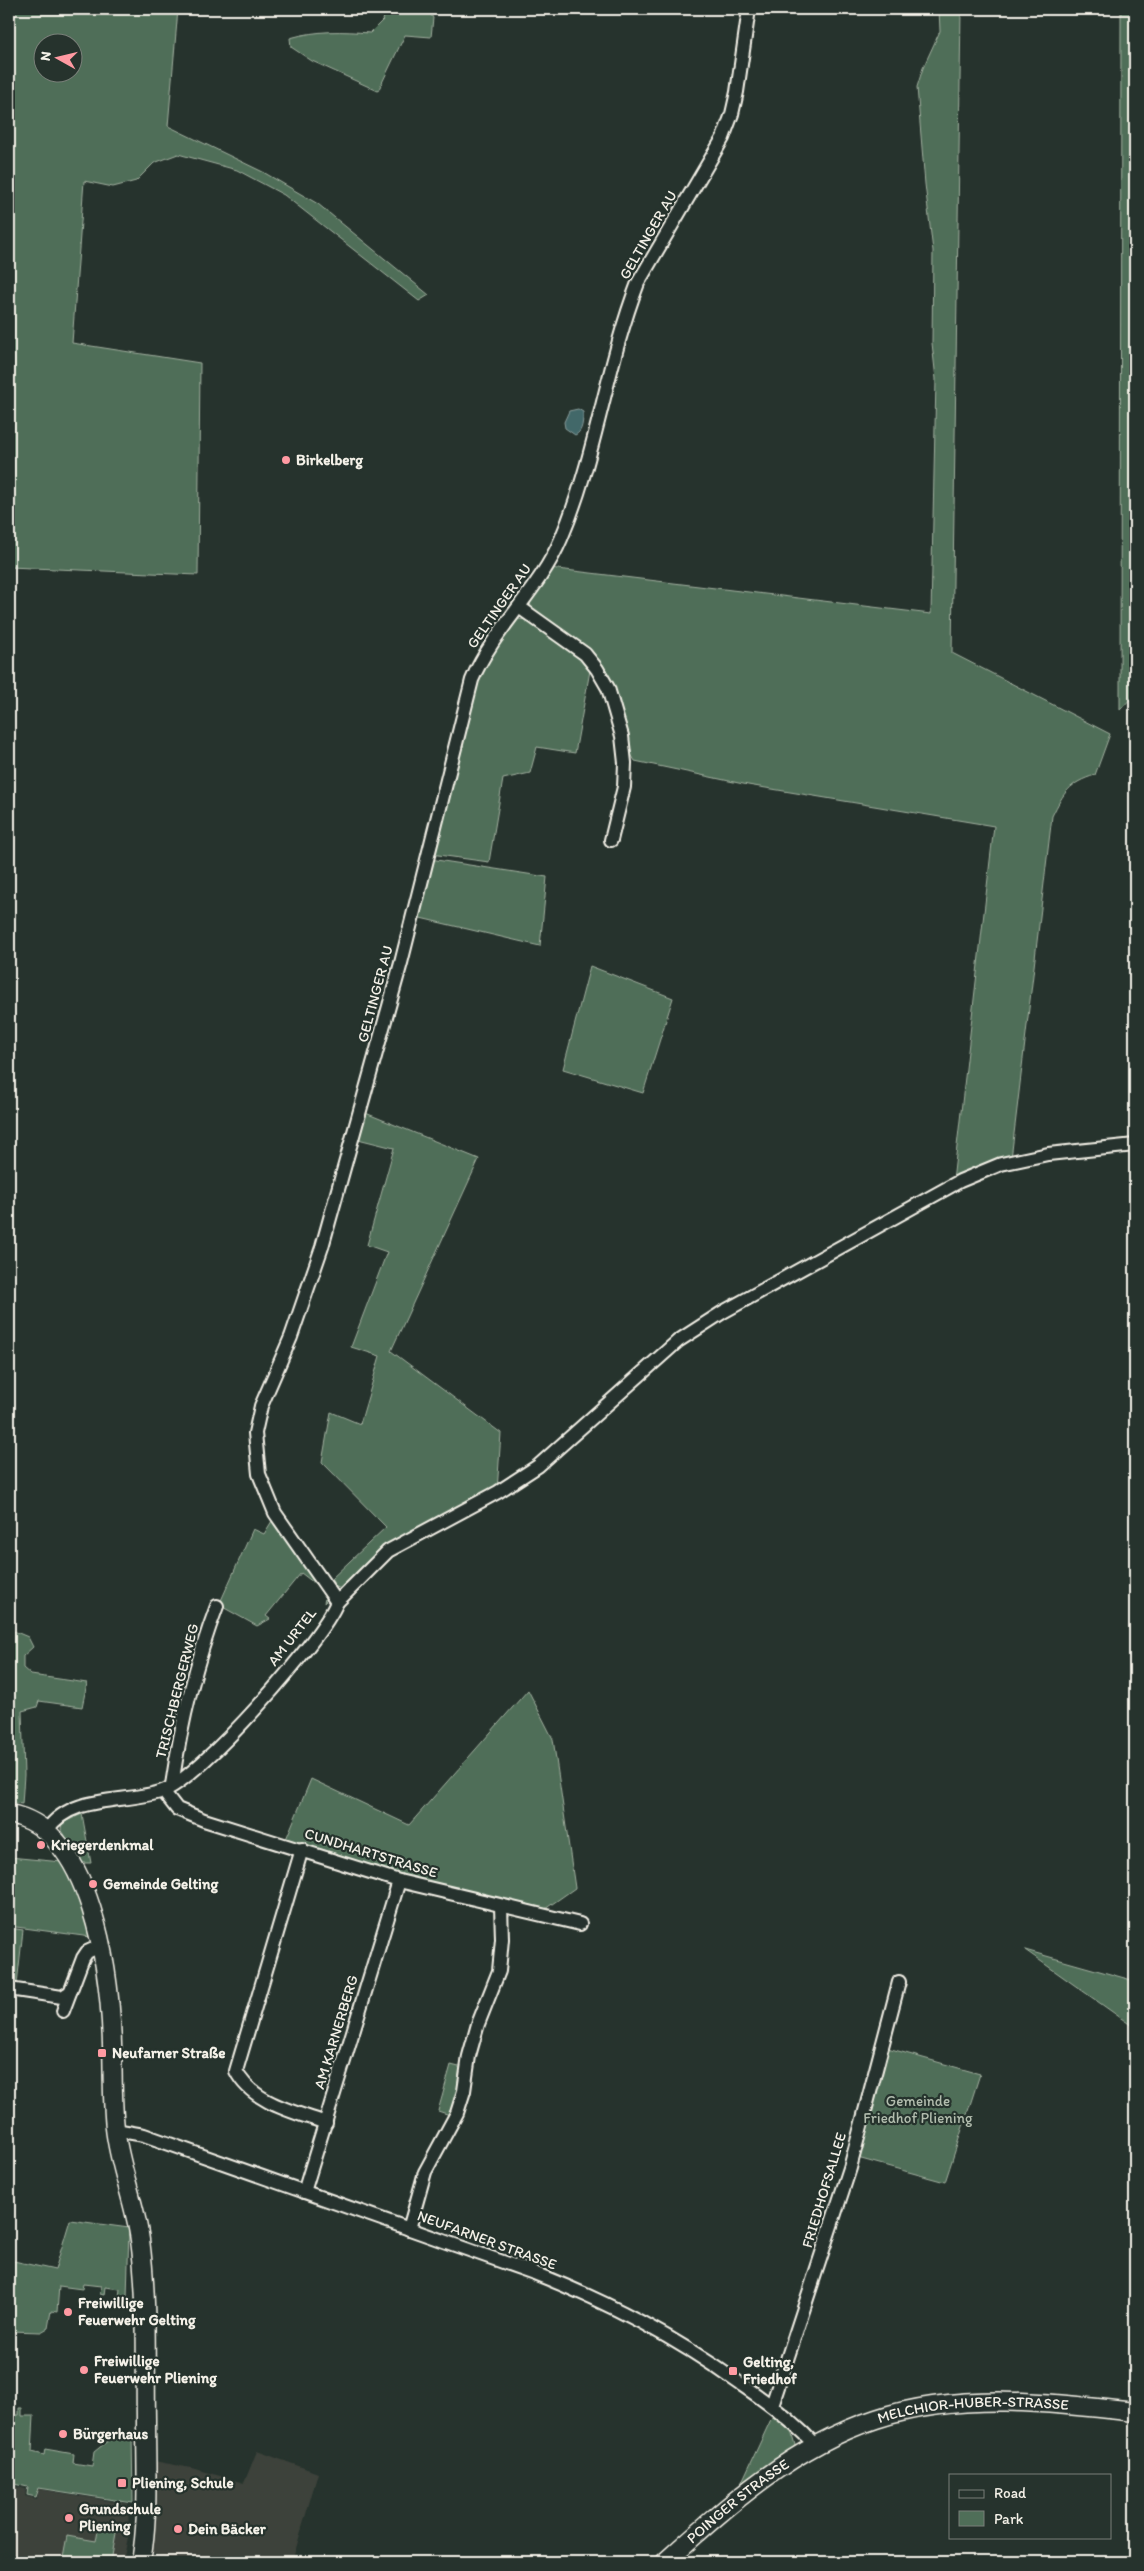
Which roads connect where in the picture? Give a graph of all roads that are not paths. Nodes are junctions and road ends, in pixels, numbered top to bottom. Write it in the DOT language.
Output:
graph roads {
  1 [pos="749,9"];
  2 [pos="519,607"];
  3 [pos="611,840"];
  4 [pos="1135,1145"];
  5 [pos="315,1271"];
  6 [pos="336,1602"];
  7 [pos="217,1606"];
  8 [pos="168,1788"];
  9 [pos="9,1814"];
  10 [pos="48,1830"];
  11 [pos="302,1849"];
  12 [pos="399,1881"];
  13 [pos="501,1906"];
  14 [pos="580,1924"];
  15 [pos="100,1946"];
  16 [pos="899,1982"];
  17 [pos="9,1989"];
  18 [pos="70,1992"];
  19 [pos="63,2011"];
  20 [pos="326,2123"];
  21 [pos="115,2130"];
  22 [pos="304,2192"];
  23 [pos="409,2229"];
  24 [pos="772,2405"];
  25 [pos="1135,2412"];
  26 [pos="816,2446"];
  27 [pos="141,2562"];
  28 [pos="665,2562"];
  1 -- 2 [label="street, GELTINGER AU"];
  2 -- 3 [label="street"];
  2 -- 5 [label="street, GELTINGER AU"];
  4 -- 6 [label="street"];
  5 -- 6 [label="street, AM URTEL"];
  6 -- 8 [label="street, AM URTEL"];
  7 -- 8 [label="street, TRISCHBERGERWEG"];
  8 -- 10 [label="street, AM URTEL"];
  8 -- 11 [label="street, CUNDHARTSTRASSE"];
  9 -- 10 [label="main road"];
  10 -- 15 [label="main road"];
  11 -- 12 [label="street, CUNDHARTSTRASSE"];
  11 -- 20 [label="street"];
  12 -- 13 [label="street, CUNDHARTSTRASSE"];
  12 -- 20 [label="street, AM KARNERBERG"];
  13 -- 14 [label="street, CUNDHARTSTRASSE"];
  13 -- 23 [label="street"];
  15 -- 18 [label="street"];
  15 -- 21 [label="main road"];
  16 -- 24 [label="street, FRIEDHOFSALLEE"];
  17 -- 18 [label="street"];
  18 -- 19 [label="street"];
  20 -- 22 [label="street, AM KARNERBERG"];
  21 -- 22 [label="street, NEUFARNER STRASSE"];
  21 -- 27 [label="main road"];
  22 -- 23 [label="street, NEUFARNER STRASSE"];
  23 -- 24 [label="street, NEUFARNER STRASSE"];
  24 -- 26 [label="street, NEUFARNER STRASSE"];
  25 -- 26 [label="main road, MELCHIOR-HUBER-STRASSE"];
  26 -- 28 [label="main road, POINGER STRASSE"];
}
